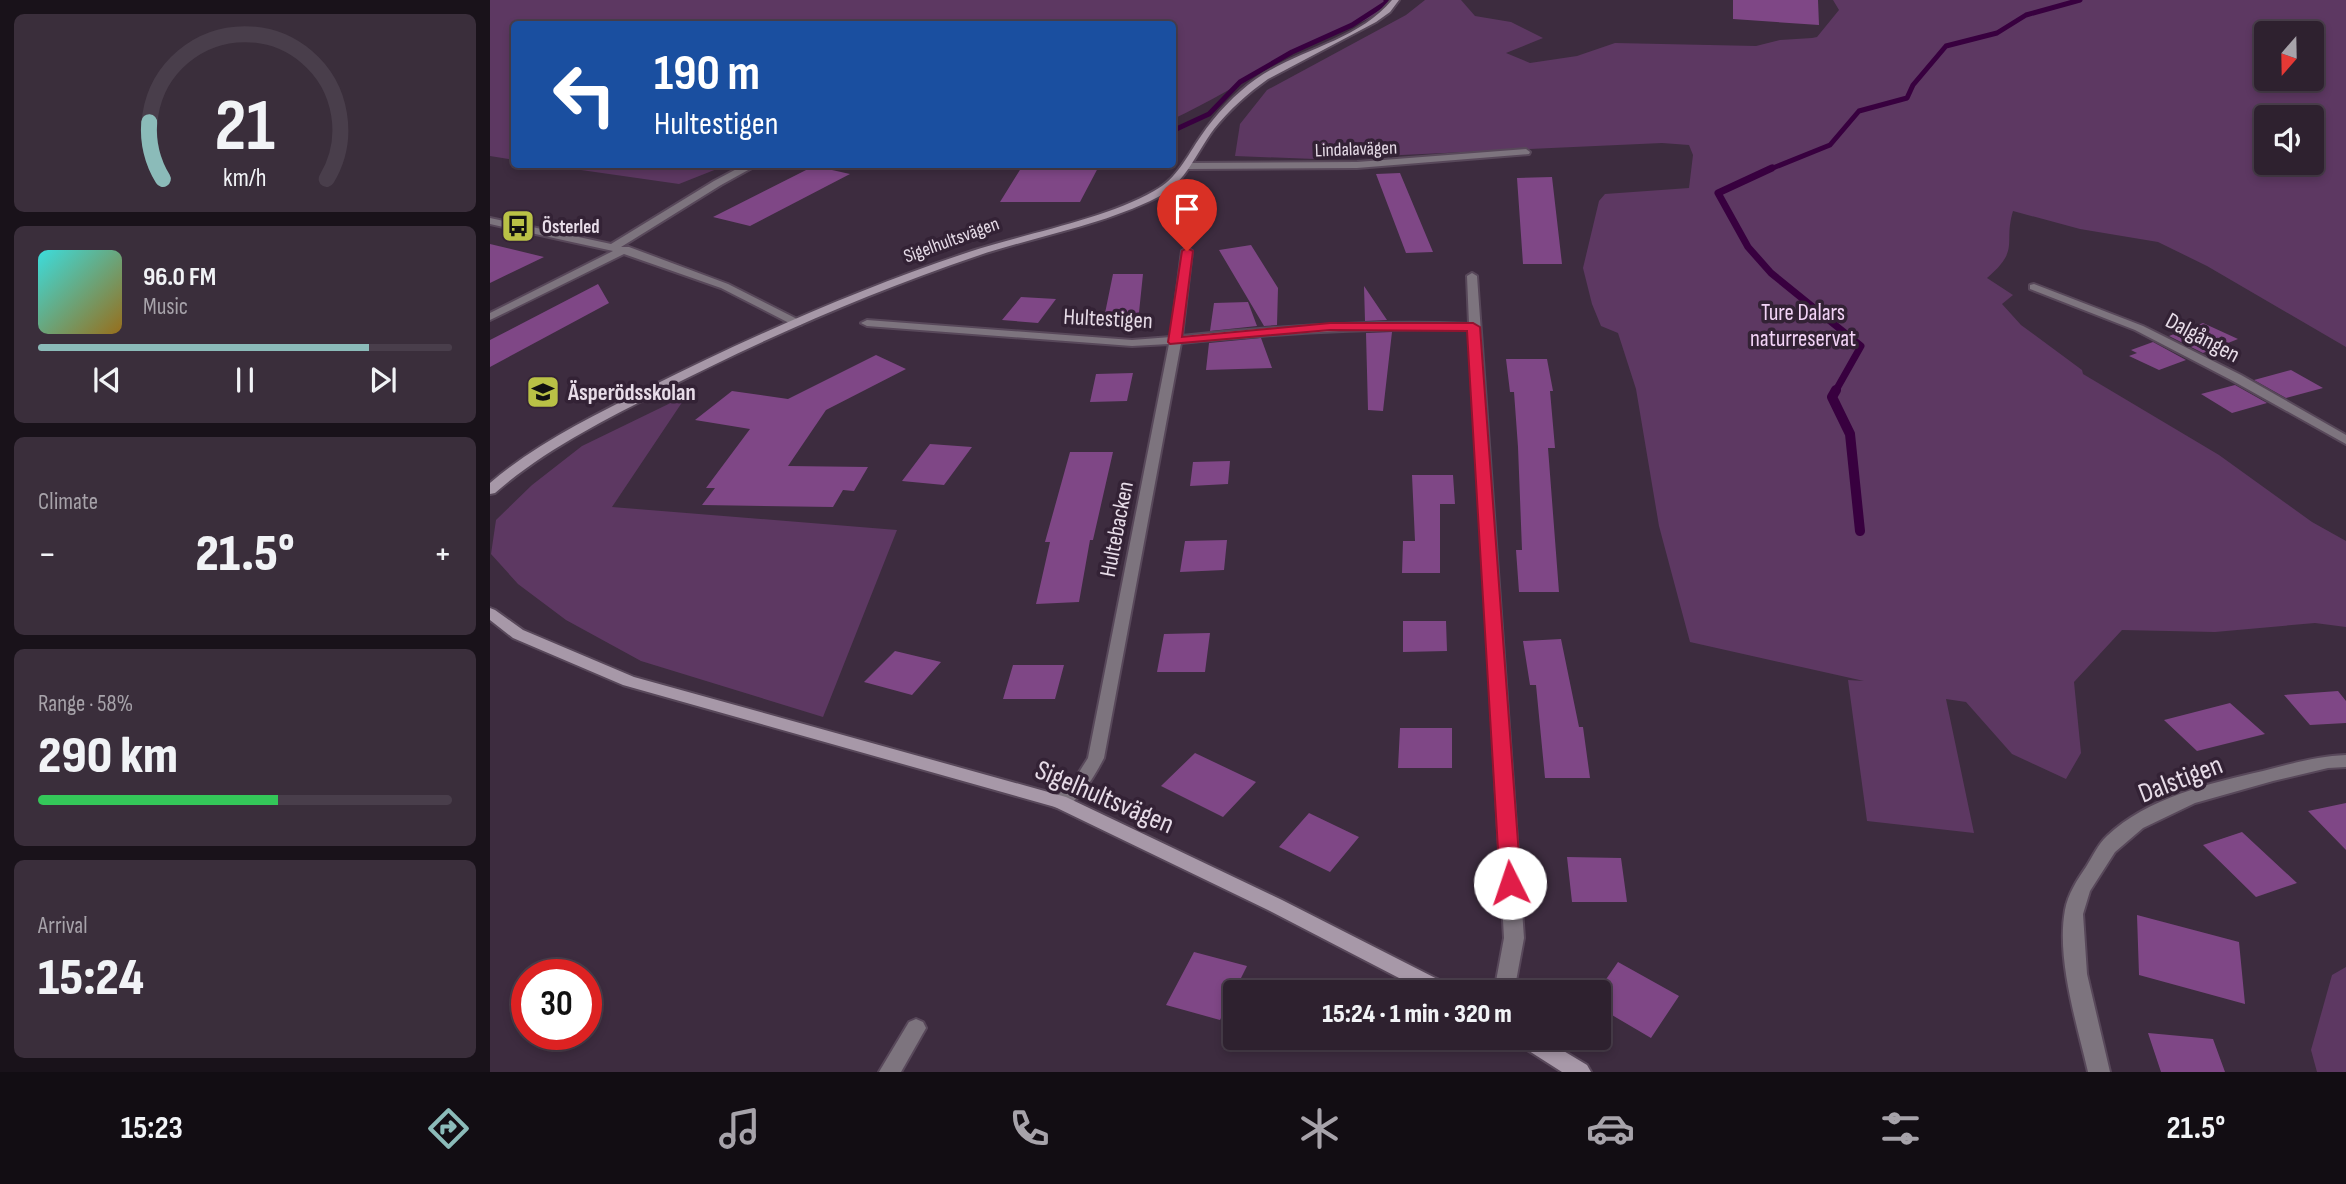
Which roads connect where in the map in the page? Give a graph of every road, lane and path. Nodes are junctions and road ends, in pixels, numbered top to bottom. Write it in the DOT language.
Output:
graph roads {
  1 [pos="1396,0"];
  2 [pos="1526,152"];
  3 [pos="1187,166"];
  4 [pos="746,168"];
  5 [pos="490,221"];
  6 [pos="620,248"];
  7 [pos="1187,251"];
  8 [pos="1472,276"];
  9 [pos="2034,287"];
  10 [pos="490,317"];
  11 [pos="797,323"];
  12 [pos="867,323"];
  13 [pos="1473,327"];
  14 [pos="1175,342"];
  15 [pos="2346,440"];
  16 [pos="490,490"];
  17 [pos="490,613"];
  18 [pos="2346,761"];
  19 [pos="1060,802"];
  20 [pos="1421,980"];
  21 [pos="1506,980"];
  22 [pos="916,1028"];
  23 [pos="1544,1050"];
  24 [pos="890,1072"];
  25 [pos="1580,1072"];
  26 [pos="2099,1072"];
  1 -- 3 [label="street, Sigelhultsvägen"];
  2 -- 3 [label="street, Lindalavägen"];
  3 -- 11 [label="street, Sigelhultsvägen"];
  4 -- 6 [label="street"];
  5 -- 6 [label="street"];
  6 -- 10 [label="street"];
  6 -- 11 [label="street"];
  7 -- 14 [label="street, Hultebacken"];
  8 -- 13 [label="street"];
  9 -- 15 [label="street, Dalgången"];
  11 -- 16 [label="street, Sigelhultsvägen"];
  12 -- 14 [label="street, Hultestigen"];
  13 -- 14 [label="street, Hultestigen"];
  13 -- 21 [label="street"];
  14 -- 19 [label="street, Hultebacken"];
  17 -- 19 [label="street, Sigelhultsvägen"];
  18 -- 26 [label="street, Dalstigen"];
  19 -- 20 [label="street, Sigelhultsvägen"];
  22 -- 24 [label="street"];
  23 -- 25 [label="street"];
}
